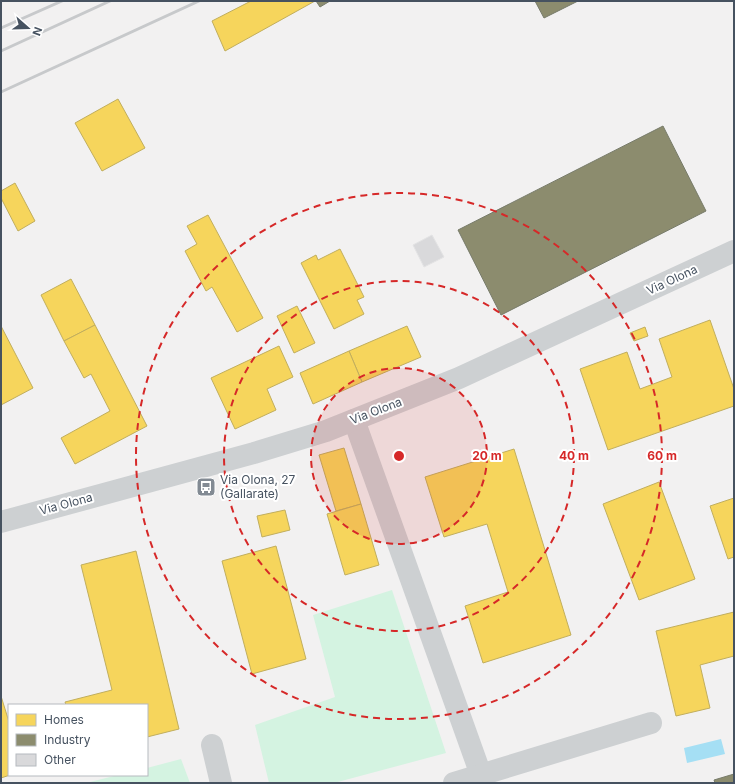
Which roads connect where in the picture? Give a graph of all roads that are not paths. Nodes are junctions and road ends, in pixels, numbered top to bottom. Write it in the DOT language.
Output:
graph roads {
  1 [pos="734,251"];
  2 [pos="354,420"];
  3 [pos="1,522"];
  4 [pos="651,723"];
  5 [pos="212,745"];
  6 [pos="481,775"];
  7 [pos="222,783"];
  8 [pos="454,783"];
  1 -- 2 [label="street, Via Olona"];
  2 -- 3 [label="street, Via Olona"];
  2 -- 6 [label="street"];
  4 -- 6 [label="street"];
  5 -- 7 [label="street"];
  6 -- 8 [label="street"];
}
